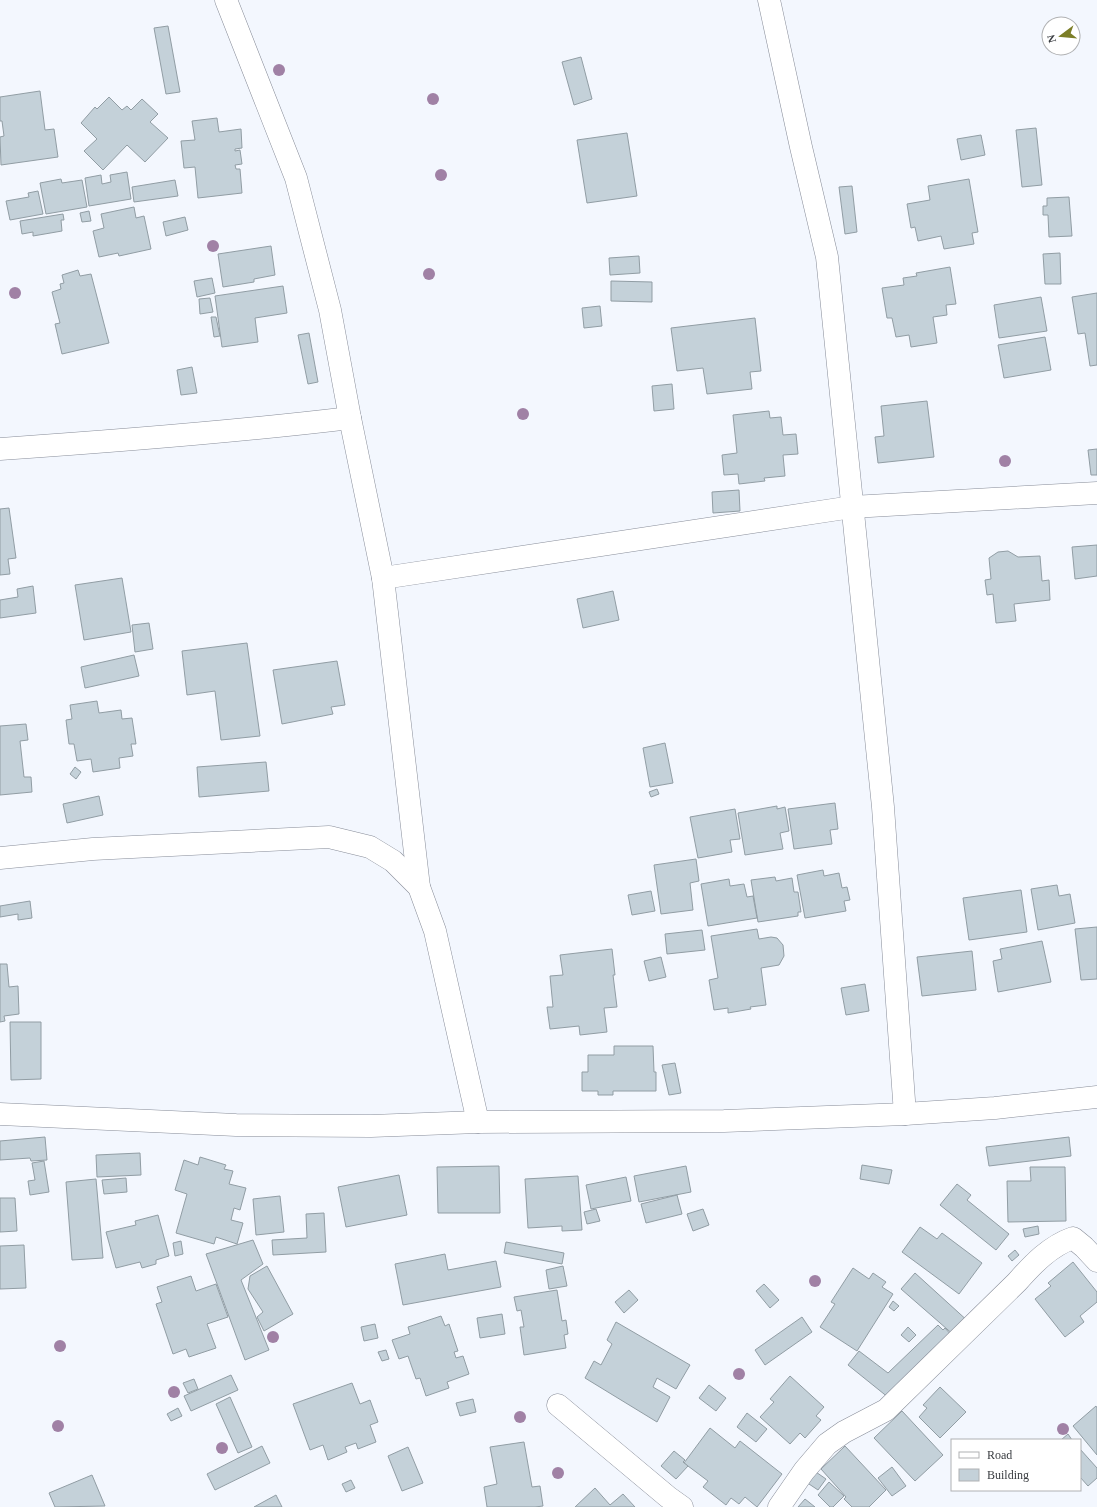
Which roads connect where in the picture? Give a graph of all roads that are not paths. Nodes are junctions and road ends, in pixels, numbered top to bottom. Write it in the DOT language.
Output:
graph roads {
  1 [pos="226,0"];
  2 [pos="769,0"];
  3 [pos="350,418"];
  4 [pos="0,449"];
  5 [pos="1097,493"];
  6 [pos="852,507"];
  7 [pos="383,578"];
  8 [pos="0,858"];
  9 [pos="419,887"];
  10 [pos="1097,1097"];
  11 [pos="0,1114"];
  12 [pos="905,1114"];
  13 [pos="478,1122"];
  14 [pos="1097,1262"];
  15 [pos="558,1405"];
  16 [pos="672,1504"];
  17 [pos="778,1507"];
  1 -- 3 [label="street"];
  2 -- 6 [label="street"];
  3 -- 4 [label="street"];
  3 -- 7 [label="street"];
  5 -- 6 [label="street"];
  6 -- 7 [label="street"];
  6 -- 12 [label="street"];
  7 -- 9 [label="street"];
  8 -- 9 [label="street"];
  9 -- 13 [label="street"];
  10 -- 12 [label="street"];
  11 -- 13 [label="street"];
  12 -- 13 [label="street"];
  14 -- 17 [label="street"];
  15 -- 16 [label="street"];
}
